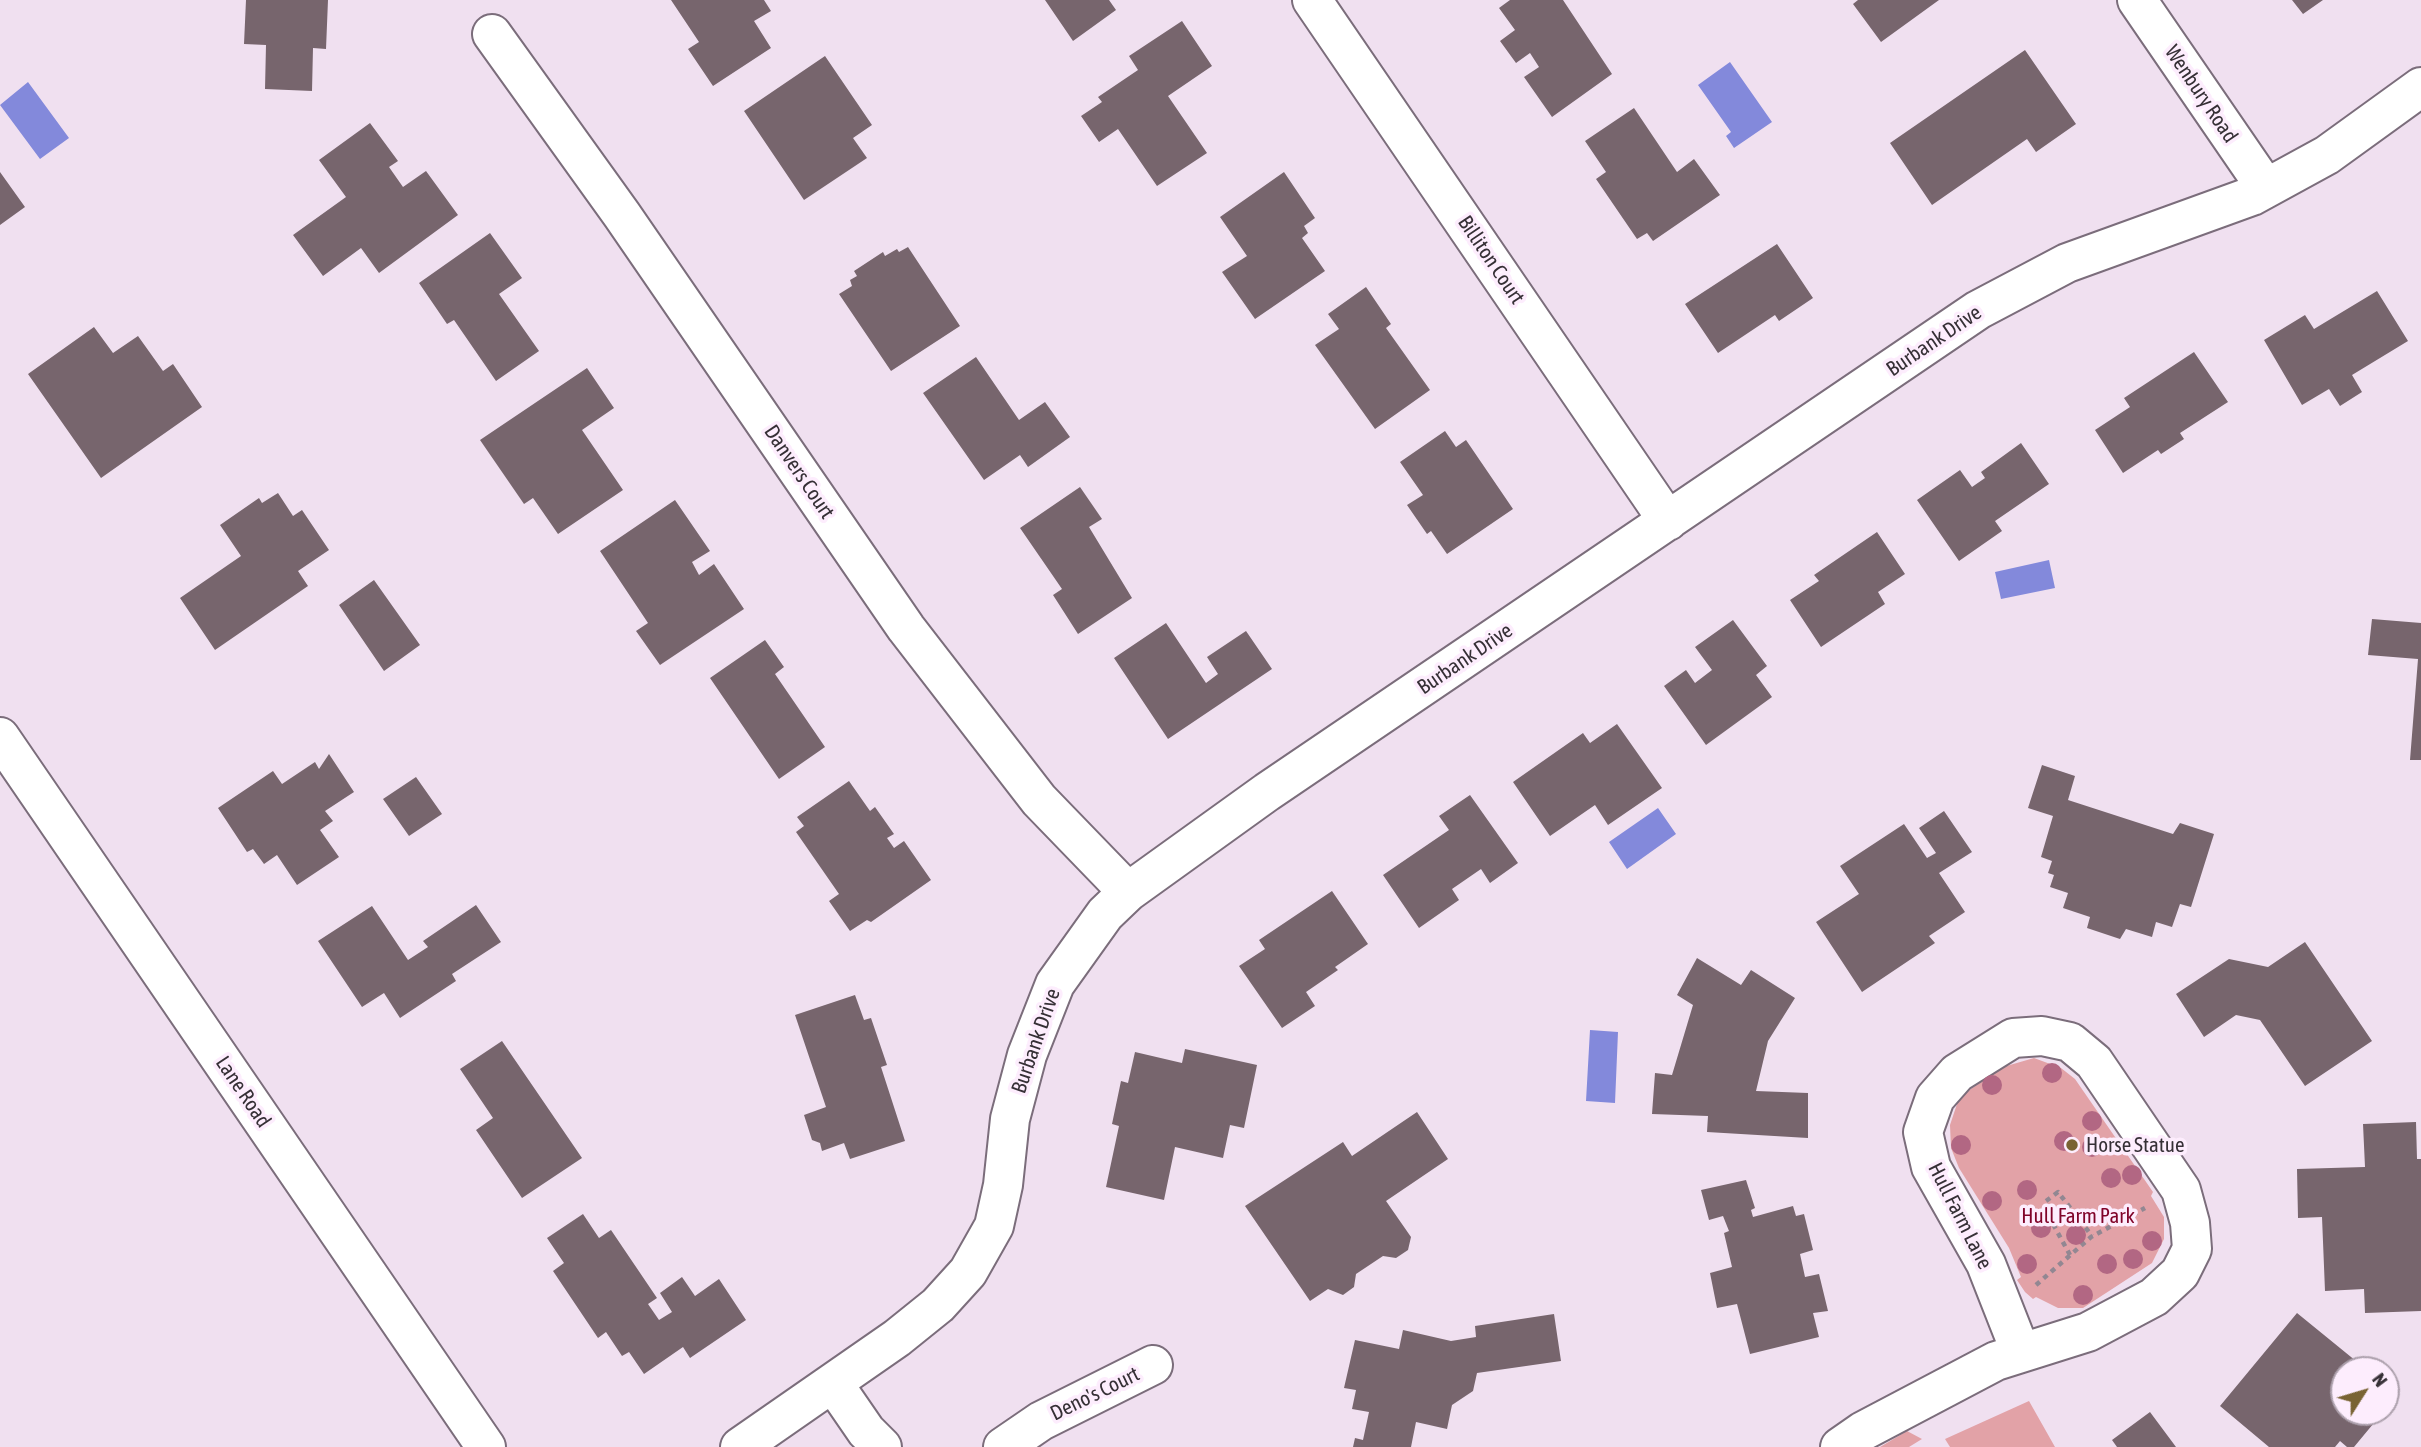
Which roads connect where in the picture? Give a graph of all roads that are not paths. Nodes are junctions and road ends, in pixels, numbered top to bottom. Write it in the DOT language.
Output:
graph roads {
  1 [pos="1312,0"];
  2 [pos="2137,0"];
  3 [pos="492,34"];
  4 [pos="2421,87"];
  5 [pos="2266,188"];
  6 [pos="1668,521"];
  7 [pos="0,737"];
  8 [pos="1128,892"];
  9 [pos="2021,1353"];
  10 [pos="1153,1366"];
  11 [pos="833,1383"];
  12 [pos="486,1447"];
  13 [pos="740,1447"];
  14 [pos="882,1447"];
  15 [pos="1003,1447"];
  16 [pos="1840,1447"];
  1 -- 6 [label="street, Billiton Court"];
  2 -- 5 [label="street, Wenbury Road"];
  3 -- 8 [label="street, Danvers Court"];
  4 -- 5 [label="street, Burbank Drive"];
  5 -- 6 [label="street, Burbank Drive"];
  6 -- 8 [label="street, Burbank Drive"];
  7 -- 12 [label="street, Lane Road"];
  8 -- 11 [label="street, Burbank Drive"];
  9 -- 9 [label="street, Hull Farm Lane"];
  9 -- 16 [label="street, Hull Farm Lane"];
  10 -- 15 [label="street, Deno's Court"];
  11 -- 13 [label="street, Burbank Drive"];
  11 -- 14 [label="street"];
}
